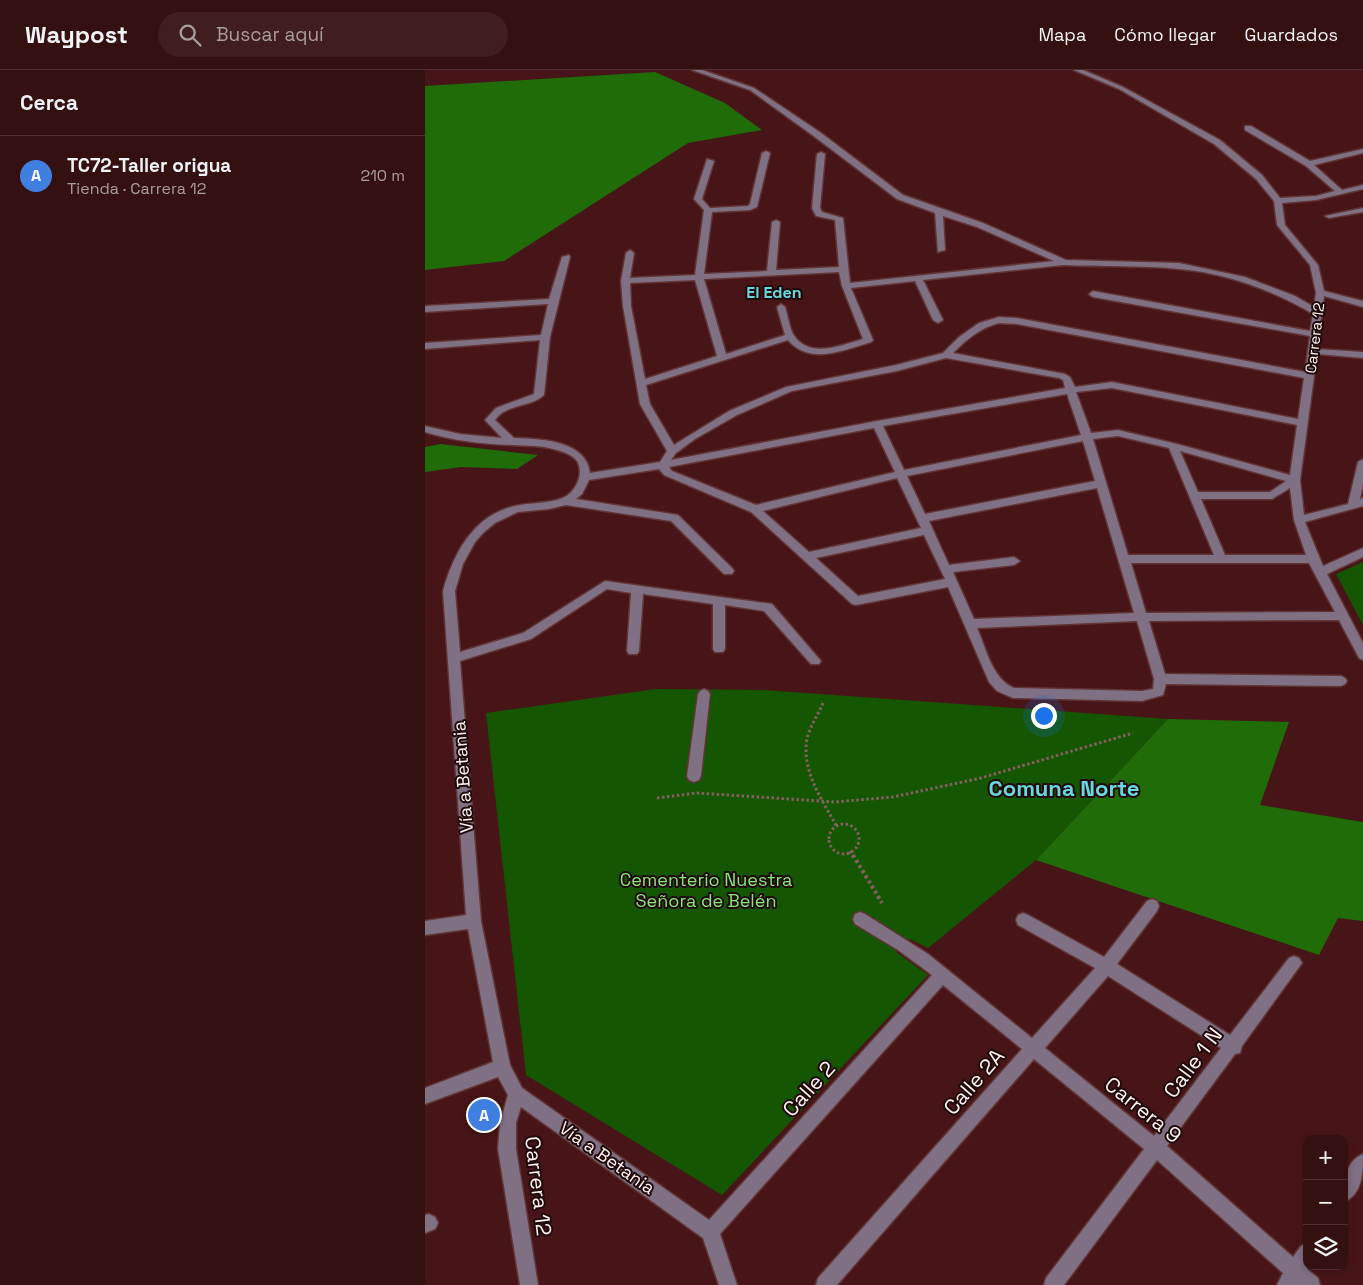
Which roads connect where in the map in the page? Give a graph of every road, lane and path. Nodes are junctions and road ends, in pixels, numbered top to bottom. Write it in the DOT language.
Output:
graph roads {
  1 [pos="695,70"];
  2 [pos="1077,70"];
  3 [pos="1248,128"];
  4 [pos="1363,151"];
  5 [pos="766,153"];
  6 [pos="821,154"];
  7 [pos="710,161"];
  8 [pos="1309,164"];
  9 [pos="1363,187"];
  10 [pos="1340,192"];
  11 [pos="1278,201"];
  12 [pos="708,210"];
  13 [pos="1359,211"];
  14 [pos="939,212"];
  15 [pos="1329,216"];
  16 [pos="1363,219"];
  17 [pos="776,222"];
  18 [pos="941,250"];
  19 [pos="630,252"];
  20 [pos="566,257"];
  21 [pos="1064,262"];
  22 [pos="843,269"];
  23 [pos="771,273"];
  24 [pos="699,277"];
  25 [pos="918,278"];
  26 [pos="625,281"];
  27 [pos="846,286"];
  28 [pos="1320,293"];
  29 [pos="1093,294"];
  30 [pos="553,301"];
  31 [pos="1363,304"];
  32 [pos="781,307"];
  33 [pos="425,309"];
  34 [pos="1317,313"];
  35 [pos="938,320"];
  36 [pos="1314,334"];
  37 [pos="790,336"];
  38 [pos="545,338"];
  39 [pos="425,346"];
  40 [pos="1313,351"];
  41 [pos="946,355"];
  42 [pos="1363,355"];
  43 [pos="722,357"];
  44 [pos="1310,376"];
  45 [pos="641,384"];
  46 [pos="1071,390"];
  47 [pos="1304,423"];
  48 [pos="877,424"];
  49 [pos="425,429"];
  50 [pos="1087,437"];
  51 [pos="511,442"];
  52 [pos="1173,446"];
  53 [pos="672,451"];
  54 [pos="1363,462"];
  55 [pos="663,465"];
  56 [pos="900,474"];
  57 [pos="585,477"];
  58 [pos="1295,480"];
  59 [pos="1100,484"];
  60 [pos="1195,496"];
  61 [pos="566,501"];
  62 [pos="1358,504"];
  63 [pos="755,509"];
  64 [pos="921,519"];
  65 [pos="1299,520"];
  66 [pos="927,530"];
  67 [pos="1363,552"];
  68 [pos="808,556"];
  69 [pos="1221,558"];
  70 [pos="1124,559"];
  71 [pos="1313,559"];
  72 [pos="1014,561"];
  73 [pos="946,569"];
  74 [pos="728,571"];
  75 [pos="1321,572"];
  76 [pos="952,582"];
  77 [pos="637,589"];
  78 [pos="719,600"];
  79 [pos="1342,616"];
  80 [pos="1140,617"];
  81 [pos="969,624"];
  82 [pos="719,649"];
  83 [pos="633,651"];
  84 [pos="1363,655"];
  85 [pos="454,658"];
  86 [pos="815,661"];
  87 [pos="1160,679"];
  88 [pos="1341,681"];
  89 [pos="704,694"];
  90 [pos="823,703"];
  91 [pos="1133,733"];
  92 [pos="694,776"];
  93 [pos="657,798"];
  94 [pos="837,827"];
  95 [pos="850,852"];
  96 [pos="882,903"];
  97 [pos="1152,906"];
  98 [pos="861,919"];
  99 [pos="1023,920"];
  100 [pos="474,922"];
  101 [pos="425,928"];
  102 [pos="1294,964"];
  103 [pos="1106,966"];
  104 [pos="942,976"];
  105 [pos="1233,1047"];
  106 [pos="1033,1049"];
  107 [pos="502,1067"];
  108 [pos="516,1094"];
  109 [pos="425,1096"];
  110 [pos="1157,1149"];
  111 [pos="1363,1163"];
  112 [pos="1348,1187"];
  113 [pos="710,1232"];
  114 [pos="1303,1258"];
  115 [pos="1291,1277"];
  116 [pos="529,1285"];
  117 [pos="728,1285"];
  118 [pos="825,1285"];
  119 [pos="1053,1285"];
  120 [pos="1311,1285"];
  1 -- 14 [label="street"];
  2 -- 11 [label="street"];
  3 -- 8 [label="street"];
  4 -- 8 [label="street"];
  5 -- 12 [label="street"];
  6 -- 22 [label="street"];
  7 -- 12 [label="street"];
  8 -- 10 [label="street"];
  9 -- 10 [label="street"];
  10 -- 11 [label="street"];
  11 -- 28 [label="street, Carrera 12"];
  12 -- 24 [label="street"];
  13 -- 15 [label="street"];
  13 -- 16 [label="street"];
  14 -- 18 [label="street"];
  14 -- 21 [label="street"];
  17 -- 23 [label="street"];
  19 -- 26 [label="street"];
  20 -- 30 [label="street"];
  21 -- 25 [label="street"];
  21 -- 34 [label="street"];
  22 -- 23 [label="street"];
  22 -- 27 [label="street"];
  23 -- 24 [label="street"];
  24 -- 26 [label="street"];
  24 -- 43 [label="street"];
  25 -- 27 [label="street"];
  25 -- 35 [label="street"];
  26 -- 45 [label="street"];
  27 -- 37 [label="street"];
  28 -- 31 [label="street"];
  28 -- 34 [label="street, Carrera 12"];
  29 -- 36 [label="street"];
  30 -- 33 [label="street"];
  30 -- 38 [label="street"];
  32 -- 37 [label="street"];
  34 -- 36 [label="street, Carrera 12"];
  36 -- 40 [label="street, Carrera 12"];
  37 -- 43 [label="street"];
  38 -- 39 [label="street"];
  38 -- 51 [label="street"];
  40 -- 42 [label="street"];
  40 -- 44 [label="street, Carrera 12"];
  41 -- 44 [label="street"];
  41 -- 46 [label="street"];
  41 -- 53 [label="street"];
  43 -- 45 [label="street"];
  44 -- 47 [label="street, Carrera 12"];
  45 -- 53 [label="street"];
  46 -- 47 [label="street"];
  46 -- 48 [label="street"];
  46 -- 50 [label="street"];
  47 -- 58 [label="street, Carrera 12"];
  48 -- 55 [label="street"];
  48 -- 56 [label="street"];
  49 -- 51 [label="street"];
  50 -- 52 [label="street"];
  50 -- 56 [label="street"];
  50 -- 59 [label="street"];
  51 -- 57 [label="street"];
  52 -- 58 [label="street"];
  52 -- 60 [label="street"];
  53 -- 55 [label="street"];
  54 -- 62 [label="street"];
  55 -- 57 [label="street"];
  55 -- 63 [label="street"];
  56 -- 63 [label="street"];
  56 -- 64 [label="street"];
  57 -- 61 [label="street"];
  58 -- 60 [label="street"];
  58 -- 65 [label="street, Carrera 12"];
  59 -- 64 [label="street"];
  59 -- 70 [label="street"];
  60 -- 69 [label="street"];
  61 -- 74 [label="street, Vía a Betania"];
  61 -- 85 [label="street, Vía a Betania"];
  62 -- 65 [label="street"];
  63 -- 68 [label="street"];
  64 -- 66 [label="street"];
  65 -- 71 [label="street, Carrera 12"];
  66 -- 68 [label="street"];
  66 -- 73 [label="street"];
  67 -- 75 [label="street"];
  68 -- 76 [label="street"];
  69 -- 70 [label="street"];
  69 -- 71 [label="street"];
  70 -- 80 [label="street"];
  71 -- 75 [label="street, Carrera 12"];
  72 -- 73 [label="street"];
  73 -- 76 [label="street"];
  75 -- 79 [label="street, Carrera 12"];
  76 -- 81 [label="street"];
  77 -- 78 [label="street"];
  77 -- 83 [label="street"];
  77 -- 85 [label="street"];
  78 -- 82 [label="street"];
  78 -- 86 [label="street"];
  79 -- 80 [label="street"];
  79 -- 84 [label="street, Carrera 12"];
  80 -- 81 [label="street"];
  80 -- 87 [label="street"];
  81 -- 87 [label="street"];
  85 -- 100 [label="street, Vía a Betania"];
  87 -- 88 [label="street"];
  89 -- 92 [label="street"];
  90 -- 94 [label="path"];
  91 -- 93 [label="path"];
  94 -- 95 [label="path"];
  94 -- 95 [label="path"];
  95 -- 96 [label="path"];
  97 -- 103 [label="street, Calle 2A"];
  98 -- 104 [label="street, Carrera 9"];
  99 -- 103 [label="street"];
  100 -- 101 [label="street"];
  100 -- 107 [label="street, Vía a Betania"];
  102 -- 105 [label="street, Calle 1 N"];
  103 -- 105 [label="street"];
  103 -- 106 [label="street, Calle 2A"];
  104 -- 106 [label="street, Carrera 9"];
  104 -- 113 [label="street, Calle 2"];
  105 -- 110 [label="street, Calle 1 N"];
  106 -- 110 [label="street, Carrera 9"];
  106 -- 118 [label="street, Calle 2A"];
  107 -- 108 [label="street, Vía a Betania"];
  107 -- 109 [label="street"];
  108 -- 113 [label="street, Vía a Betania"];
  108 -- 116 [label="street, Carrera 12"];
  110 -- 115 [label="street, Carrera 9"];
  110 -- 119 [label="street, Calle 1 N"];
  111 -- 112 [label="street"];
  113 -- 117 [label="street"];
  114 -- 115 [label="street"];
  115 -- 120 [label="street, Carrera 9"];
}
